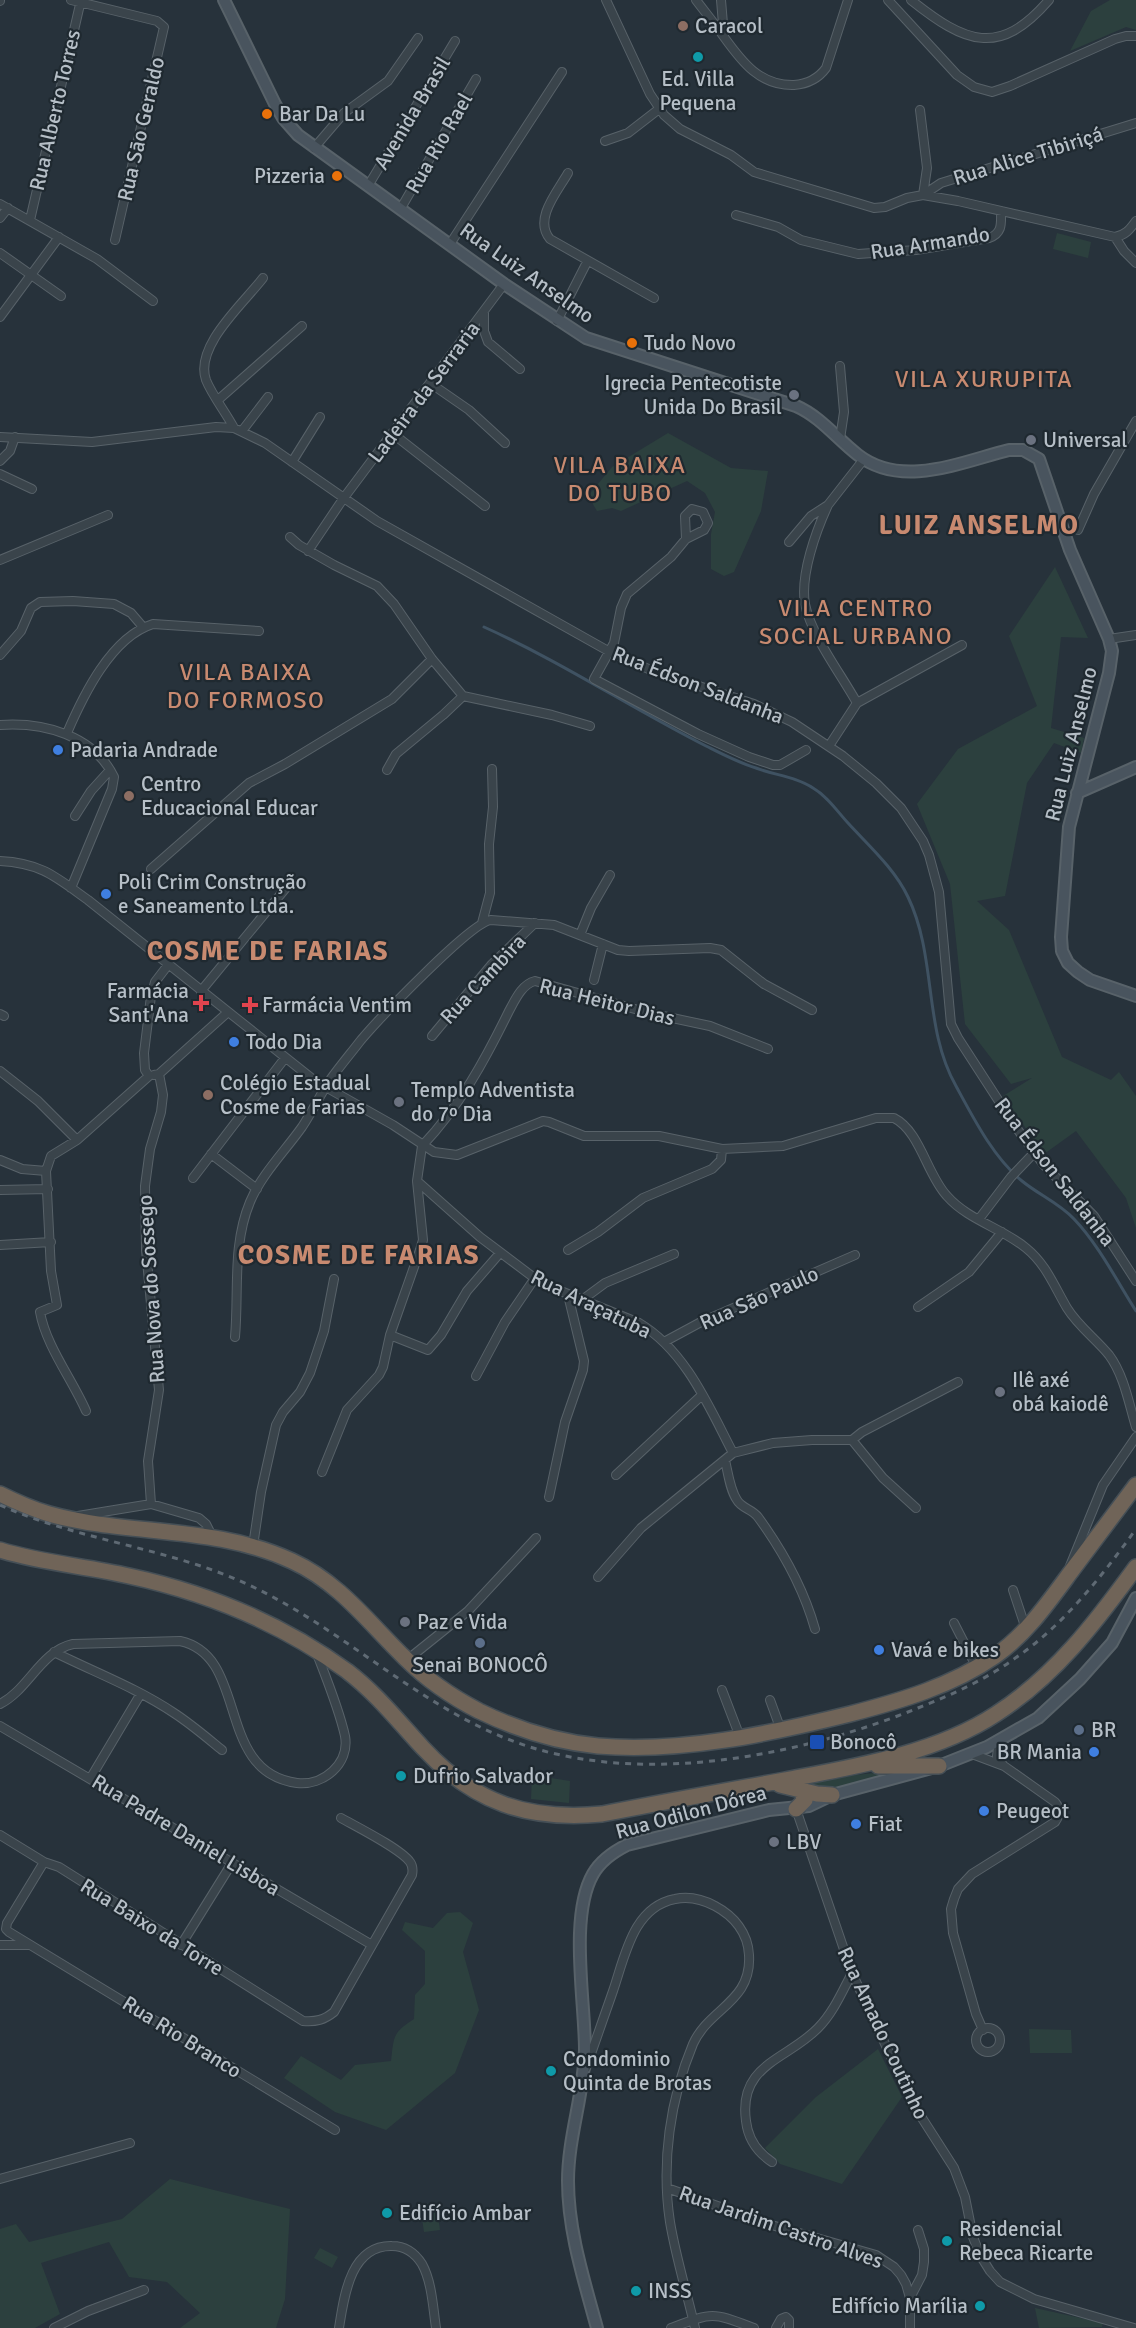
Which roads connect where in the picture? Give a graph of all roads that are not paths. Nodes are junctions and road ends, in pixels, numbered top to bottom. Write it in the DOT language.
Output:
graph roads {
  1 [pos="71,0"];
  2 [pos="224,0"];
  3 [pos="606,0"];
  4 [pos="696,0"];
  5 [pos="721,0"];
  6 [pos="848,0"];
  7 [pos="888,0"];
  8 [pos="911,0"];
  9 [pos="1049,0"];
  10 [pos="80,1"];
  11 [pos="1136,36"];
  12 [pos="724,37"];
  13 [pos="418,38"];
  14 [pos="455,41"];
  15 [pos="562,72"];
  16 [pos="476,79"];
  17 [pos="659,109"];
  18 [pos="920,110"];
  19 [pos="1136,123"];
  20 [pos="606,141"];
  21 [pos="314,148"];
  22 [pos="568,173"];
  23 [pos="369,186"];
  24 [pos="923,195"];
  25 [pos="4,206"];
  26 [pos="401,208"];
  27 [pos="1001,211"];
  28 [pos="736,215"];
  29 [pos="0,218"];
  30 [pos="30,220"];
  31 [pos="1136,221"];
  32 [pos="59,237"];
  33 [pos="1115,237"];
  34 [pos="115,240"];
  35 [pos="450,244"];
  36 [pos="0,253"];
  37 [pos="587,262"];
  38 [pos="1136,263"];
  39 [pos="30,275"];
  40 [pos="263,278"];
  41 [pos="504,284"];
  42 [pos="61,296"];
  43 [pos="654,298"];
  44 [pos="153,301"];
  45 [pos="484,313"];
  46 [pos="0,317"];
  47 [pos="557,321"];
  48 [pos="302,326"];
  49 [pos="840,366"];
  50 [pos="520,369"];
  51 [pos="430,383"];
  52 [pos="268,397"];
  53 [pos="219,400"];
  54 [pos="320,417"];
  55 [pos="1136,421"];
  56 [pos="238,429"];
  57 [pos="392,433"];
  58 [pos="0,437"];
  59 [pos="15,437"];
  60 [pos="840,439"];
  61 [pos="505,443"];
  62 [pos="864,459"];
  63 [pos="0,461"];
  64 [pos="292,462"];
  65 [pos="0,474"];
  66 [pos="32,489"];
  67 [pos="343,499"];
  68 [pos="828,505"];
  69 [pos="485,506"];
  70 [pos="108,515"];
  71 [pos="1078,530"];
  72 [pos="290,537"];
  73 [pos="686,539"];
  74 [pos="789,542"];
  75 [pos="308,551"];
  76 [pos="0,560"];
  77 [pos="143,627"];
  78 [pos="259,631"];
  79 [pos="1136,635"];
  80 [pos="1109,639"];
  81 [pos="962,645"];
  82 [pos="610,652"];
  83 [pos="0,655"];
  84 [pos="432,659"];
  85 [pos="463,696"];
  86 [pos="857,703"];
  87 [pos="0,725"];
  88 [pos="590,726"];
  89 [pos="67,733"];
  90 [pos="829,746"];
  91 [pos="806,750"];
  92 [pos="1136,766"];
  93 [pos="492,769"];
  94 [pos="110,770"];
  95 [pos="387,770"];
  96 [pos="1077,793"];
  97 [pos="75,816"];
  98 [pos="0,861"];
  99 [pos="151,869"];
  100 [pos="610,875"];
  101 [pos="290,883"];
  102 [pos="71,888"];
  103 [pos="482,922"];
  104 [pos="535,923"];
  105 [pos="580,934"];
  106 [pos="603,944"];
  107 [pos="168,965"];
  108 [pos="594,980"];
  109 [pos="201,991"];
  110 [pos="1136,996"];
  111 [pos="812,1010"];
  112 [pos="228,1012"];
  113 [pos="432,1036"];
  114 [pos="768,1049"];
  115 [pos="285,1058"];
  116 [pos="0,1071"];
  117 [pos="159,1074"];
  118 [pos="149,1076"];
  119 [pos="325,1088"];
  120 [pos="77,1140"];
  121 [pos="422,1146"];
  122 [pos="722,1149"];
  123 [pos="1034,1153"];
  124 [pos="211,1154"];
  125 [pos="0,1160"];
  126 [pos="46,1171"];
  127 [pos="193,1178"];
  128 [pos="417,1181"];
  129 [pos="48,1189"];
  130 [pos="257,1189"];
  131 [pos="0,1190"];
  132 [pos="979,1219"];
  133 [pos="1002,1232"];
  134 [pos="51,1242"];
  135 [pos="0,1245"];
  136 [pos="568,1251"];
  137 [pos="500,1253"];
  138 [pos="674,1254"];
  139 [pos="855,1255"];
  140 [pos="535,1278"];
  141 [pos="334,1279"];
  142 [pos="1136,1281"];
  143 [pos="568,1295"];
  144 [pos="582,1300"];
  145 [pos="918,1307"];
  146 [pos="390,1335"];
  147 [pos="235,1337"];
  148 [pos="663,1342"];
  149 [pos="476,1376"];
  150 [pos="958,1382"];
  151 [pos="702,1395"];
  152 [pos="86,1411"];
  153 [pos="1136,1427"];
  154 [pos="1136,1437"];
  155 [pos="852,1440"];
  156 [pos="733,1453"];
  157 [pos="725,1460"];
  158 [pos="322,1472"];
  159 [pos="616,1475"];
  160 [pos="1136,1485"];
  161 [pos="0,1494"];
  162 [pos="549,1497"];
  163 [pos="151,1504"];
  164 [pos="916,1508"];
  165 [pos="67,1518"];
  166 [pos="213,1538"];
  167 [pos="536,1538"];
  168 [pos="253,1546"];
  169 [pos="0,1550"];
  170 [pos="1136,1567"];
  171 [pos="598,1577"];
  172 [pos="1065,1580"];
  173 [pos="1013,1590"];
  174 [pos="1136,1598"];
  175 [pos="954,1623"];
  176 [pos="815,1629"];
  177 [pos="1026,1629"];
  178 [pos="315,1650"];
  179 [pos="54,1652"];
  180 [pos="407,1660"];
  181 [pos="977,1668"];
  182 [pos="722,1690"];
  183 [pos="140,1695"];
  184 [pos="770,1700"];
  185 [pos="0,1704"];
  186 [pos="0,1726"];
  187 [pos="781,1730"];
  188 [pos="740,1737"];
  189 [pos="999,1741"];
  190 [pos="222,1750"];
  191 [pos="972,1754"];
  192 [pos="939,1766"];
  193 [pos="1005,1766"];
  194 [pos="851,1767"];
  195 [pos="90,1779"];
  196 [pos="769,1783"];
  197 [pos="801,1788"];
  198 [pos="832,1795"];
  199 [pos="796,1809"];
  200 [pos="341,1818"];
  201 [pos="0,1835"];
  202 [pos="44,1862"];
  203 [pos="232,1863"];
  204 [pos="0,1945"];
  205 [pos="29,1945"];
  206 [pos="181,1945"];
  207 [pos="372,1946"];
  208 [pos="852,1973"];
  209 [pos="983,2030"];
  210 [pos="582,2081"];
  211 [pos="335,2130"];
  212 [pos="130,2143"];
  213 [pos="772,2162"];
  214 [pos="0,2179"];
  215 [pos="667,2188"];
  216 [pos="918,2230"];
  217 [pos="144,2290"];
  218 [pos="910,2298"];
  219 [pos="694,2324"];
  220 [pos="54,2328"];
  221 [pos="339,2328"];
  222 [pos="436,2328"];
  223 [pos="597,2328"];
  224 [pos="671,2328"];
  225 [pos="754,2328"];
  226 [pos="776,2328"];
  227 [pos="789,2328"];
  228 [pos="910,2328"];
  229 [pos="1134,2328"];
  1 -- 10 [label="street"];
  2 -- 21 [label="street, Rua Luiz Anselmo"];
  3 -- 17 [label="street, Rua Alice Tibiriçá"];
  4 -- 12 [label="street"];
  5 -- 12 [label="street"];
  6 -- 12 [label="street"];
  7 -- 11 [label="street"];
  8 -- 9 [label="street"];
  10 -- 30 [label="street, Rua Alberto Torres"];
  10 -- 34 [label="street, Rua Sāo Geraldo"];
  13 -- 21 [label="street"];
  14 -- 23 [label="street, Avenida Brasil"];
  15 -- 35 [label="street"];
  16 -- 26 [label="street, Rua Rio Rael"];
  17 -- 20 [label="street"];
  17 -- 24 [label="street, Rua Alice Tibiriçá"];
  18 -- 24 [label="street"];
  19 -- 24 [label="street, Rua Alice Tibiriçá"];
  21 -- 23 [label="street, Rua Luiz Anselmo"];
  22 -- 37 [label="street"];
  23 -- 26 [label="street, Rua Luiz Anselmo"];
  24 -- 27 [label="street"];
  25 -- 29 [label="street"];
  25 -- 30 [label="street"];
  26 -- 35 [label="street, Rua Luiz Anselmo"];
  27 -- 28 [label="street, Rua Armando"];
  27 -- 33 [label="street"];
  30 -- 32 [label="street"];
  31 -- 33 [label="street"];
  32 -- 39 [label="street"];
  32 -- 44 [label="street"];
  33 -- 38 [label="street"];
  35 -- 41 [label="street, Rua Luiz Anselmo"];
  36 -- 39 [label="street"];
  37 -- 43 [label="street"];
  37 -- 47 [label="street"];
  39 -- 42 [label="street"];
  39 -- 46 [label="street"];
  40 -- 53 [label="street"];
  41 -- 45 [label="street, Ladeira da Serraria"];
  41 -- 47 [label="street, Rua Luiz Anselmo"];
  45 -- 50 [label="street"];
  45 -- 51 [label="street, Ladeira da Serraria"];
  47 -- 60 [label="street, Rua Luiz Anselmo"];
  48 -- 53 [label="street"];
  49 -- 60 [label="street"];
  51 -- 57 [label="street, Ladeira da Serraria"];
  51 -- 61 [label="street"];
  52 -- 56 [label="street"];
  53 -- 56 [label="street"];
  54 -- 64 [label="street"];
  55 -- 71 [label="street"];
  56 -- 59 [label="street"];
  56 -- 64 [label="street, Rua Édson Saldanha"];
  57 -- 67 [label="street, Ladeira da Serraria"];
  57 -- 69 [label="street"];
  58 -- 59 [label="street"];
  59 -- 63 [label="street"];
  60 -- 62 [label="street, Rua Luiz Anselmo"];
  62 -- 68 [label="street"];
  62 -- 80 [label="street, Rua Luiz Anselmo"];
  64 -- 67 [label="street, Rua Édson Saldanha"];
  65 -- 66 [label="street"];
  67 -- 75 [label="street, Ladeira da Serraria"];
  67 -- 82 [label="street, Rua Édson Saldanha"];
  68 -- 74 [label="street"];
  68 -- 86 [label="street"];
  70 -- 76 [label="street"];
  72 -- 75 [label="street"];
  73 -- 82 [label="street"];
  75 -- 84 [label="street"];
  77 -- 78 [label="street"];
  77 -- 83 [label="street"];
  77 -- 89 [label="street"];
  79 -- 80 [label="street"];
  80 -- 96 [label="street, Rua Luiz Anselmo"];
  81 -- 86 [label="street"];
  82 -- 90 [label="street, Rua Édson Saldanha"];
  82 -- 91 [label="street"];
  84 -- 85 [label="street"];
  84 -- 99 [label="street"];
  85 -- 88 [label="street"];
  85 -- 95 [label="street"];
  86 -- 90 [label="street"];
  87 -- 89 [label="street"];
  89 -- 94 [label="street"];
  90 -- 123 [label="street, Rua Édson Saldanha"];
  92 -- 96 [label="street"];
  93 -- 103 [label="street"];
  94 -- 97 [label="street"];
  94 -- 102 [label="street"];
  96 -- 110 [label="street, Rua Luiz Anselmo"];
  98 -- 102 [label="street"];
  100 -- 105 [label="street"];
  101 -- 109 [label="street"];
  102 -- 107 [label="street"];
  103 -- 104 [label="street"];
  103 -- 119 [label="street"];
  104 -- 105 [label="street"];
  104 -- 113 [label="street, Rua Cambira"];
  105 -- 106 [label="street"];
  106 -- 108 [label="street"];
  106 -- 111 [label="street"];
  107 -- 109 [label="street"];
  107 -- 118 [label="street"];
  109 -- 112 [label="street"];
  112 -- 115 [label="street"];
  112 -- 117 [label="street"];
  114 -- 121 [label="street, Rua Heitor Dias"];
  115 -- 119 [label="street"];
  115 -- 124 [label="street"];
  116 -- 120 [label="street"];
  117 -- 118 [label="street"];
  117 -- 163 [label="street, Rua Nova do Sossego"];
  118 -- 120 [label="street"];
  119 -- 121 [label="street"];
  119 -- 130 [label="street"];
  120 -- 126 [label="street"];
  121 -- 122 [label="street"];
  121 -- 128 [label="street"];
  122 -- 132 [label="street"];
  122 -- 136 [label="street"];
  123 -- 132 [label="street"];
  123 -- 142 [label="street, Rua Édson Saldanha"];
  124 -- 127 [label="street"];
  124 -- 130 [label="street"];
  125 -- 126 [label="street"];
  126 -- 129 [label="street"];
  128 -- 137 [label="street, Rua Araçatuba"];
  128 -- 146 [label="street"];
  129 -- 131 [label="street"];
  129 -- 134 [label="street"];
  130 -- 147 [label="street"];
  132 -- 133 [label="street"];
  133 -- 145 [label="street"];
  133 -- 153 [label="street"];
  134 -- 135 [label="street"];
  134 -- 152 [label="street"];
  137 -- 140 [label="street, Rua Araçatuba"];
  137 -- 146 [label="street"];
  138 -- 144 [label="street"];
  139 -- 148 [label="street, Rua São Paulo"];
  140 -- 143 [label="street, Rua Araçatuba"];
  140 -- 149 [label="street"];
  141 -- 168 [label="street"];
  143 -- 144 [label="street, Rua Araçatuba"];
  143 -- 162 [label="street"];
  144 -- 148 [label="street, Rua Araçatuba"];
  146 -- 158 [label="street"];
  148 -- 151 [label="street, Rua Araçatuba"];
  150 -- 155 [label="street"];
  151 -- 156 [label="street, Rua Araçatuba"];
  151 -- 159 [label="street"];
  154 -- 172 [label="street"];
  155 -- 156 [label="street"];
  155 -- 164 [label="street"];
  156 -- 157 [label="street"];
  157 -- 171 [label="street"];
  157 -- 176 [label="street"];
  160 -- 172 [label="highway"];
  161 -- 165 [label="highway"];
  163 -- 165 [label="street"];
  163 -- 166 [label="street"];
  165 -- 166 [label="highway"];
  166 -- 168 [label="highway"];
  167 -- 180 [label="street"];
  168 -- 180 [label="highway"];
  169 -- 178 [label="highway"];
  170 -- 194 [label="highway"];
  172 -- 177 [label="highway"];
  173 -- 177 [label="street"];
  174 -- 189 [label="street, Rua Odilon Dórea"];
  175 -- 181 [label="street"];
  177 -- 181 [label="highway"];
  178 -- 179 [label="street"];
  178 -- 196 [label="highway"];
  179 -- 183 [label="street"];
  179 -- 185 [label="street"];
  180 -- 188 [label="highway"];
  181 -- 187 [label="highway"];
  182 -- 188 [label="street"];
  183 -- 190 [label="street"];
  183 -- 195 [label="street"];
  184 -- 187 [label="street"];
  186 -- 195 [label="street, Rua Padre Daniel Lisboa"];
  187 -- 188 [label="highway"];
  189 -- 191 [label="street, Rua Odilon Dórea"];
  189 -- 193 [label="street"];
  191 -- 192 [label="street, Rua Odilon Dórea"];
  191 -- 193 [label="street"];
  192 -- 194 [label="highway"];
  192 -- 198 [label="street, Rua Odilon Dórea"];
  193 -- 209 [label="street"];
  194 -- 196 [label="highway"];
  195 -- 203 [label="street, Rua Padre Daniel Lisboa"];
  196 -- 197 [label="highway"];
  197 -- 198 [label="highway"];
  197 -- 199 [label="highway"];
  198 -- 199 [label="street, Rua Odilon Dórea"];
  199 -- 208 [label="street, Rua Amado Coutinho"];
  199 -- 210 [label="street, Rua Odilon Dórea"];
  200 -- 207 [label="street"];
  201 -- 202 [label="street, Rua Baixo da Torre"];
  202 -- 205 [label="street, Rua Rio Branco"];
  202 -- 206 [label="street, Rua Baixo da Torre"];
  203 -- 206 [label="street"];
  203 -- 207 [label="street, Rua Padre Daniel Lisboa"];
  204 -- 205 [label="street"];
  205 -- 211 [label="street, Rua Rio Branco"];
  206 -- 207 [label="street, Rua Baixo da Torre"];
  208 -- 213 [label="street"];
  208 -- 229 [label="street, Rua Amado Coutinho"];
  210 -- 215 [label="street"];
  210 -- 223 [label="street, Rua Odilon Dórea"];
  212 -- 214 [label="street"];
  215 -- 218 [label="street, Rua Jardim Castro Alves"];
  215 -- 219 [label="street"];
  216 -- 218 [label="street"];
  217 -- 220 [label="street"];
  218 -- 228 [label="street"];
  219 -- 224 [label="street"];
  219 -- 225 [label="street"];
  221 -- 222 [label="street"];
  226 -- 227 [label="street"];
}
